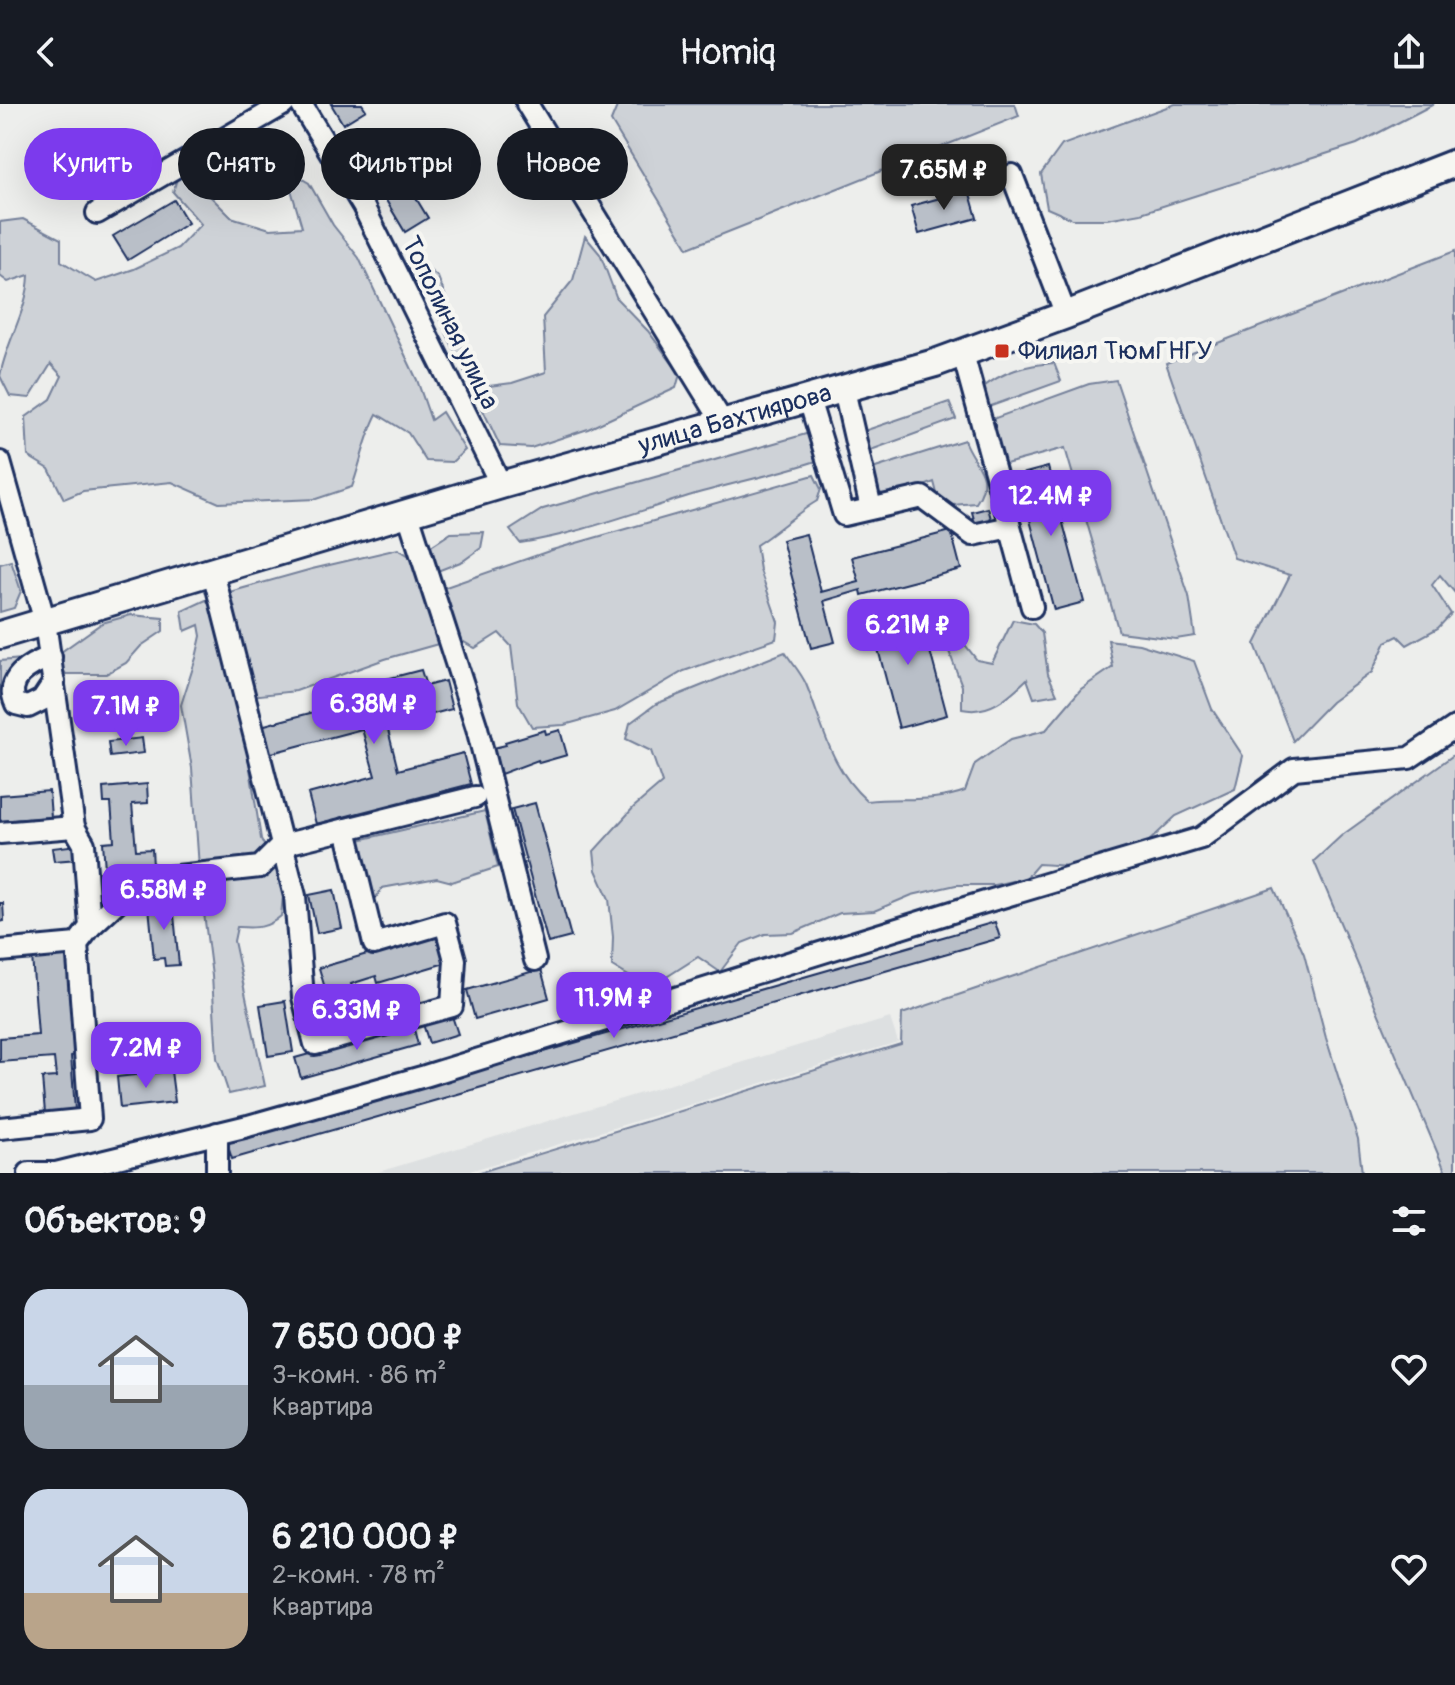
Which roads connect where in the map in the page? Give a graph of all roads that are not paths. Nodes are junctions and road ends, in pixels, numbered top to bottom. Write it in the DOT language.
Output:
graph roads {
  1 [pos="284,104"];
  2 [pos="301,104"];
  3 [pos="527,104"];
  4 [pos="1455,163"];
  5 [pos="1012,175"];
  6 [pos="97,213"];
  7 [pos="1066,315"];
  8 [pos="963,354"];
  9 [pos="844,390"];
  10 [pos="809,399"];
  11 [pos="723,423"];
  12 [pos="0,462"];
  13 [pos="501,485"];
  14 [pos="871,508"];
  15 [pos="408,514"];
  16 [pos="1010,527"];
  17 [pos="213,572"];
  18 [pos="1032,607"];
  19 [pos="45,622"];
  20 [pos="0,635"];
  21 [pos="51,657"];
  22 [pos="54,682"];
  23 [pos="1455,727"];
  24 [pos="475,797"];
  25 [pos="74,827"];
  26 [pos="346,829"];
  27 [pos="0,833"];
  28 [pos="282,845"];
  29 [pos="90,927"];
  30 [pos="77,944"];
  31 [pos="0,951"];
  32 [pos="535,960"];
  33 [pos="0,1128"];
  34 [pos="217,1133"];
  35 [pos="29,1173"];
  36 [pos="217,1173"];
  1 -- 6 [label="street"];
  2 -- 13 [label="street, Тополиная улица"];
  3 -- 11 [label="street"];
  4 -- 7 [label="main road, улица Бахтиярова"];
  5 -- 7 [label="street"];
  7 -- 8 [label="main road, улица Бахтиярова"];
  8 -- 9 [label="main road, улица Бахтиярова"];
  8 -- 16 [label="street"];
  9 -- 10 [label="main road, улица Бахтиярова"];
  9 -- 14 [label="street"];
  10 -- 11 [label="main road, улица Бахтиярова"];
  10 -- 14 [label="street"];
  11 -- 13 [label="main road, улица Бахтиярова"];
  12 -- 19 [label="street"];
  13 -- 15 [label="main road, улица Бахтиярова"];
  14 -- 16 [label="street"];
  15 -- 17 [label="main road, улица Бахтиярова"];
  15 -- 32 [label="street"];
  16 -- 18 [label="street"];
  17 -- 19 [label="main road, улица Бахтиярова"];
  17 -- 28 [label="street"];
  19 -- 20 [label="main road, улица Бахтиярова"];
  19 -- 21 [label="street"];
  21 -- 22 [label="street"];
  21 -- 22 [label="street"];
  22 -- 25 [label="street"];
  23 -- 34 [label="street"];
  24 -- 26 [label="street"];
  25 -- 27 [label="street"];
  25 -- 29 [label="street"];
  26 -- 28 [label="street"];
  26 -- 28 [label="street"];
  28 -- 29 [label="street"];
  29 -- 30 [label="street"];
  30 -- 31 [label="street"];
  30 -- 33 [label="street"];
  34 -- 35 [label="street"];
  34 -- 36 [label="street"];
}
